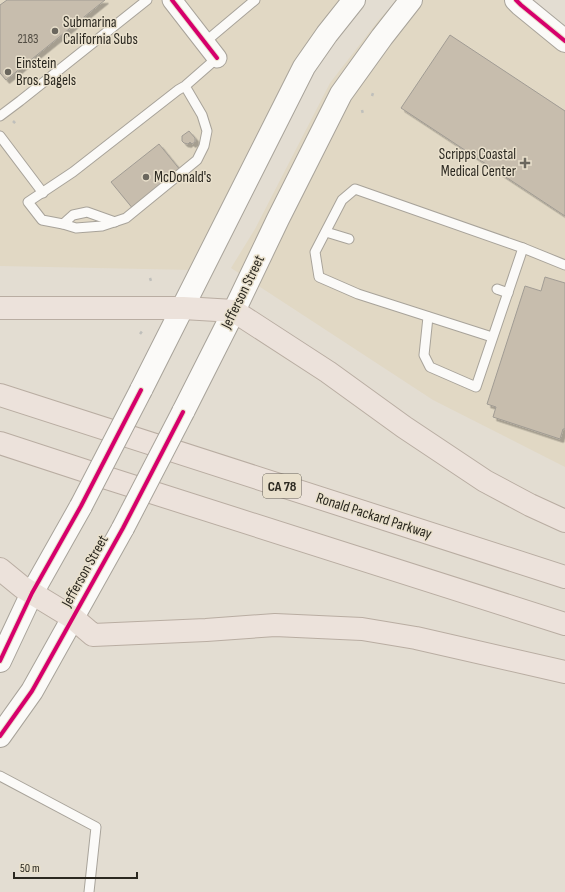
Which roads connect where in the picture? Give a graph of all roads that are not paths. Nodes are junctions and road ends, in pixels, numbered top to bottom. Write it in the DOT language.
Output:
graph roads {
  1 [pos="147,0"];
  2 [pos="172,0"];
  3 [pos="255,0"];
  4 [pos="354,0"];
  5 [pos="411,0"];
  6 [pos="516,0"];
  7 [pos="565,41"];
  8 [pos="205,42"];
  9 [pos="218,58"];
  10 [pos="185,86"];
  11 [pos="0,116"];
  12 [pos="0,136"];
  13 [pos="43,192"];
  14 [pos="115,222"];
  15 [pos="63,224"];
  16 [pos="326,232"];
  17 [pos="349,239"];
  18 [pos="523,248"];
  19 [pos="565,265"];
  20 [pos="497,290"];
  21 [pos="508,293"];
  22 [pos="0,308"];
  23 [pos="183,308"];
  24 [pos="234,311"];
  25 [pos="428,316"];
  26 [pos="492,337"];
  27 [pos="0,395"];
  28 [pos="0,443"];
  29 [pos="565,521"];
  30 [pos="0,569"];
  31 [pos="565,577"];
  32 [pos="32,593"];
  33 [pos="73,618"];
  34 [pos="565,624"];
  35 [pos="0,661"];
  36 [pos="565,672"];
  37 [pos="0,736"];
  38 [pos="0,776"];
  39 [pos="89,892"];
  1 -- 11 [label="lane"];
  2 -- 8 [label="street"];
  3 -- 8 [label="lane"];
  4 -- 23 [label="main road"];
  5 -- 24 [label="main road, Jefferson Street"];
  6 -- 7 [label="main road"];
  8 -- 9 [label="street"];
  9 -- 10 [label="lane"];
  10 -- 13 [label="lane"];
  10 -- 14 [label="lane"];
  12 -- 13 [label="lane"];
  13 -- 15 [label="lane"];
  14 -- 15 [label="lane"];
  14 -- 15 [label="lane"];
  16 -- 17 [label="lane"];
  16 -- 18 [label="lane"];
  16 -- 25 [label="lane"];
  18 -- 19 [label="lane"];
  18 -- 21 [label="lane"];
  20 -- 21 [label="lane"];
  21 -- 26 [label="lane"];
  22 -- 23 [label="highway"];
  23 -- 24 [label="highway"];
  23 -- 32 [label="main road, bridge"];
  24 -- 29 [label="highway"];
  24 -- 33 [label="main road, Jefferson Street, bridge"];
  25 -- 26 [label="lane"];
  25 -- 26 [label="lane"];
  27 -- 31 [label="highway, Ronald Packard Parkway / CA 78"];
  28 -- 34 [label="highway"];
  30 -- 32 [label="highway"];
  32 -- 33 [label="highway"];
  32 -- 35 [label="main road"];
  33 -- 36 [label="highway"];
  33 -- 37 [label="main road, Jefferson Street"];
  38 -- 39 [label="lane"];
}
